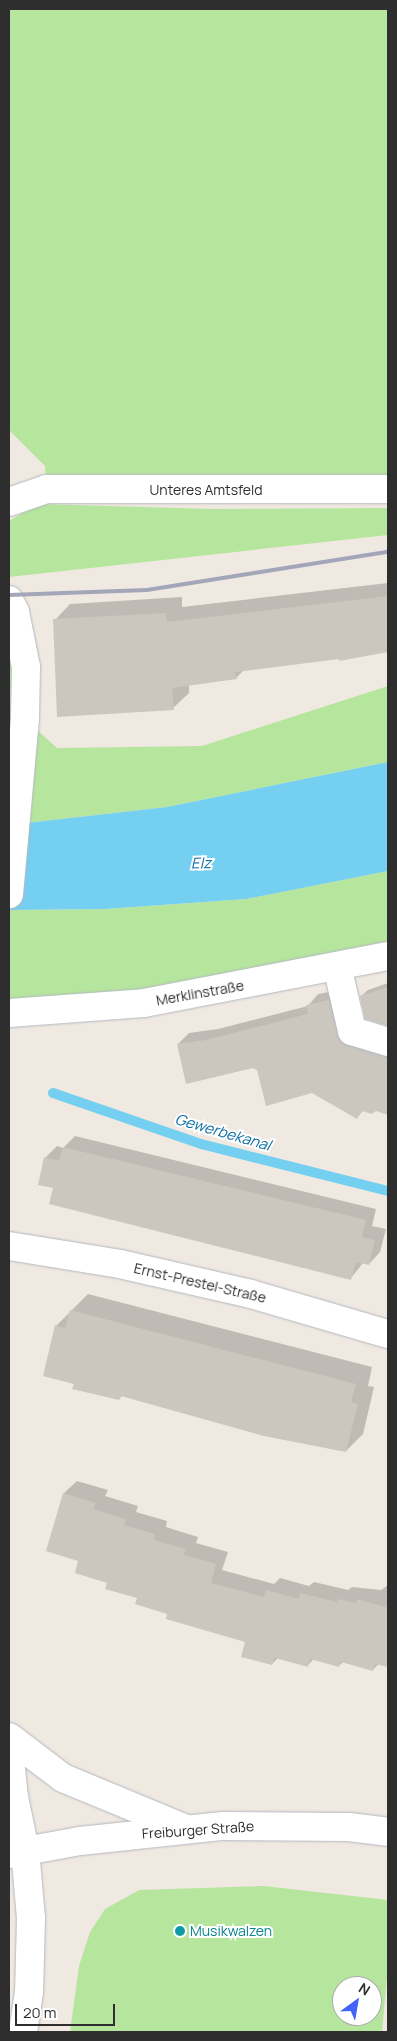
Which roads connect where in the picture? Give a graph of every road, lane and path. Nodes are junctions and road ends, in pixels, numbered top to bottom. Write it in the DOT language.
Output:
graph roads {
  1 [pos="388,489"];
  2 [pos="16,499"];
  3 [pos="9,600"];
  4 [pos="9,894"];
  5 [pos="388,956"];
  6 [pos="337,966"];
  7 [pos="9,1013"];
  8 [pos="388,1042"];
  9 [pos="9,1246"];
  10 [pos="388,1334"];
  11 [pos="9,1737"];
  12 [pos="9,1749"];
  13 [pos="186,1829"];
  14 [pos="388,1832"];
  15 [pos="17,1852"];
  16 [pos="24,2032"];
  1 -- 2 [label="street, Unteres Amtsfeld"];
  3 -- 4 [label="street"];
  5 -- 6 [label="street, Merklinstraße"];
  6 -- 7 [label="street, Merklinstraße"];
  6 -- 8 [label="street"];
  9 -- 10 [label="street, Ernst-Prestel-Straße"];
  11 -- 13 [label="street"];
  12 -- 15 [label="street"];
  13 -- 14 [label="street, Freiburger Straße"];
  13 -- 15 [label="street, Freiburger Straße"];
  15 -- 16 [label="street"];
}
